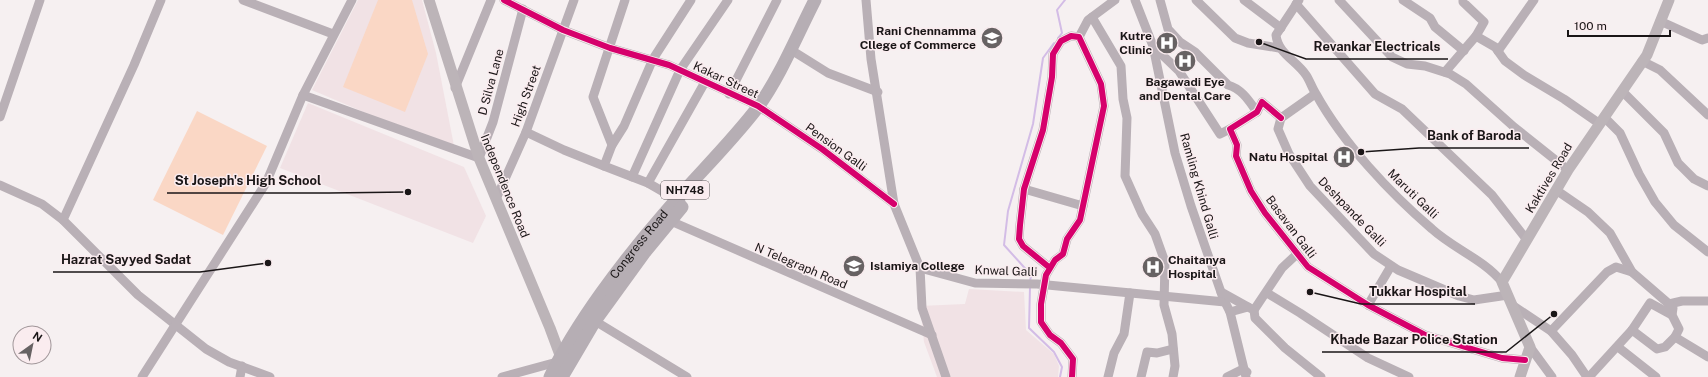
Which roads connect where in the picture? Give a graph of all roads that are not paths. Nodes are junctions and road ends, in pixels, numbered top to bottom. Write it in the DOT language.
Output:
graph roads {
  1 [pos="40,0"];
  2 [pos="161,0"];
  3 [pos="243,0"];
  4 [pos="352,0"];
  5 [pos="429,0"];
  6 [pos="491,0"];
  7 [pos="504,0"];
  8 [pos="574,0"];
  9 [pos="625,0"];
  10 [pos="691,0"];
  11 [pos="728,0"];
  12 [pos="777,0"];
  13 [pos="815,0"];
  14 [pos="823,0"];
  15 [pos="866,0"];
  16 [pos="1115,0"];
  17 [pos="1135,0"];
  18 [pos="1160,0"];
  19 [pos="1196,0"];
  20 [pos="1244,0"];
  21 [pos="1339,0"];
  22 [pos="1403,0"];
  23 [pos="1463,0"];
  24 [pos="1534,0"];
  25 [pos="1669,0"];
  26 [pos="1298,2"];
  27 [pos="523,9"];
  28 [pos="1092,17"];
  29 [pos="1660,21"];
  30 [pos="1281,28"];
  31 [pos="563,30"];
  32 [pos="333,34"];
  33 [pos="1476,36"];
  34 [pos="1079,37"];
  35 [pos="1708,38"];
  36 [pos="1153,46"];
  37 [pos="610,48"];
  38 [pos="1279,48"];
  39 [pos="1464,51"];
  40 [pos="1498,51"];
  41 [pos="796,53"];
  42 [pos="653,59"];
  43 [pos="1642,61"];
  44 [pos="680,70"];
  45 [pos="1445,72"];
  46 [pos="705,82"];
  47 [pos="455,88"];
  48 [pos="1622,91"];
  49 [pos="878,92"];
  50 [pos="729,94"];
  51 [pos="1316,94"];
  52 [pos="303,95"];
  53 [pos="761,108"];
  54 [pos="1257,112"];
  55 [pos="1708,115"];
  56 [pos="0,117"];
  57 [pos="1281,118"];
  58 [pos="1603,121"];
  59 [pos="1230,129"];
  60 [pos="526,132"];
  61 [pos="612,145"];
  62 [pos="479,158"];
  63 [pos="604,166"];
  64 [pos="1568,170"];
  65 [pos="632,177"];
  66 [pos="648,183"];
  67 [pos="0,185"];
  68 [pos="1708,186"];
  69 [pos="1024,189"];
  70 [pos="1556,190"];
  71 [pos="496,199"];
  72 [pos="681,201"];
  73 [pos="894,204"];
  74 [pos="1084,206"];
  75 [pos="665,219"];
  76 [pos="63,220"];
  77 [pos="1527,240"];
  78 [pos="1708,252"];
  79 [pos="1297,254"];
  80 [pos="1392,266"];
  81 [pos="920,268"];
  82 [pos="1050,268"];
  83 [pos="1632,272"];
  84 [pos="1502,282"];
  85 [pos="1041,284"];
  86 [pos="1221,292"];
  87 [pos="1130,293"];
  88 [pos="1266,293"];
  89 [pos="1164,296"];
  90 [pos="1510,300"];
  91 [pos="1225,302"];
  92 [pos="1708,302"];
  93 [pos="1669,304"];
  94 [pos="1368,305"];
  95 [pos="1251,308"];
  96 [pos="1230,312"];
  97 [pos="1672,316"];
  98 [pos="595,321"];
  99 [pos="175,324"];
  100 [pos="1632,330"];
  101 [pos="1551,331"];
  102 [pos="932,336"];
  103 [pos="1675,337"];
  104 [pos="1530,347"];
  105 [pos="1618,347"];
  106 [pos="1173,349"];
  107 [pos="1708,357"];
  108 [pos="1526,360"];
  109 [pos="242,366"];
  110 [pos="563,369"];
  111 [pos="1245,373"];
  112 [pos="142,377"];
  113 [pos="240,377"];
  114 [pos="270,377"];
  115 [pos="502,377"];
  116 [pos="550,377"];
  117 [pos="687,377"];
  118 [pos="946,377"];
  119 [pos="1072,377"];
  120 [pos="1108,377"];
  121 [pos="1141,377"];
  122 [pos="1173,377"];
  123 [pos="1227,377"];
  124 [pos="1252,377"];
  125 [pos="1321,377"];
  126 [pos="1409,377"];
  127 [pos="1520,377"];
  128 [pos="1552,377"];
  129 [pos="1588,377"];
  130 [pos="1656,377"];
  1 -- 56 [label="street"];
  2 -- 76 [label="street"];
  3 -- 32 [label="street"];
  4 -- 32 [label="street"];
  5 -- 47 [label="main road, Independence Road"];
  6 -- 47 [label="street"];
  7 -- 27 [label="street, Kakar Street"];
  8 -- 31 [label="street, High Street"];
  9 -- 37 [label="street"];
  10 -- 42 [label="street"];
  11 -- 44 [label="street"];
  12 -- 50 [label="street"];
  13 -- 53 [label="highway, Congress Road / NH748"];
  14 -- 41 [label="highway, Congress Road / NH748"];
  15 -- 49 [label="street"];
  16 -- 28 [label="street"];
  17 -- 36 [label="street, Ramling Khind Galli"];
  18 -- 54 [label="street"];
  19 -- 38 [label="street"];
  20 -- 30 [label="street"];
  21 -- 45 [label="street"];
  22 -- 39 [label="street"];
  23 -- 33 [label="street"];
  24 -- 40 [label="street"];
  25 -- 29 [label="main road, Kaktives Road"];
  26 -- 30 [label="street"];
  26 -- 77 [label="street"];
  27 -- 31 [label="street, Kakar Street"];
  27 -- 62 [label="street, D Silva Lane"];
  28 -- 34 [label="street"];
  28 -- 89 [label="street"];
  29 -- 35 [label="street"];
  29 -- 43 [label="main road, Kaktives Road"];
  30 -- 38 [label="street"];
  31 -- 37 [label="street, Kakar Street"];
  31 -- 60 [label="street, High Street"];
  32 -- 52 [label="street"];
  33 -- 39 [label="street"];
  33 -- 40 [label="street"];
  34 -- 69 [label="street"];
  34 -- 74 [label="street"];
  36 -- 59 [label="street"];
  36 -- 86 [label="street, Ramling Khind Galli"];
  37 -- 42 [label="street, Kakar Street"];
  37 -- 61 [label="street"];
  38 -- 51 [label="street, Maruti Galli"];
  39 -- 45 [label="street"];
  40 -- 58 [label="street"];
  41 -- 49 [label="street"];
  41 -- 53 [label="highway, Congress Road / NH748"];
  42 -- 44 [label="street, Kakar Street"];
  42 -- 61 [label="street"];
  43 -- 48 [label="main road, Kaktives Road"];
  43 -- 55 [label="street"];
  44 -- 46 [label="street, Kakar Street"];
  44 -- 65 [label="street"];
  45 -- 64 [label="street"];
  46 -- 50 [label="street, Kakar Street"];
  46 -- 66 [label="street"];
  47 -- 62 [label="main road, Independence Road"];
  48 -- 58 [label="main road, Kaktives Road"];
  48 -- 68 [label="street"];
  49 -- 73 [label="street"];
  50 -- 53 [label="street, Kakar Street"];
  51 -- 57 [label="street"];
  51 -- 84 [label="street, Maruti Galli"];
  52 -- 62 [label="street"];
  52 -- 99 [label="street"];
  53 -- 72 [label="highway, Congress Road / NH748"];
  53 -- 73 [label="street, Pension Galli"];
  54 -- 57 [label="street"];
  54 -- 59 [label="street"];
  57 -- 80 [label="street, Deshpande Galli"];
  58 -- 64 [label="main road, Kaktives Road"];
  58 -- 78 [label="street"];
  59 -- 79 [label="street, Basavan Galli"];
  60 -- 63 [label="street"];
  60 -- 71 [label="street, High Street"];
  61 -- 63 [label="street"];
  62 -- 71 [label="main road, Independence Road"];
  63 -- 65 [label="street"];
  64 -- 70 [label="main road, Kaktives Road"];
  65 -- 66 [label="street"];
  66 -- 72 [label="street"];
  67 -- 76 [label="street"];
  69 -- 74 [label="street"];
  69 -- 82 [label="street"];
  70 -- 77 [label="main road, Kaktives Road"];
  70 -- 83 [label="street"];
  71 -- 110 [label="main road, Independence Road"];
  72 -- 75 [label="highway, Congress Road / NH748"];
  73 -- 81 [label="street"];
  74 -- 82 [label="street"];
  75 -- 98 [label="highway, Congress Road / NH748"];
  75 -- 102 [label="street, N Telegraph Road"];
  75 -- 110 [label="highway, Congress Road / NH748"];
  76 -- 99 [label="street"];
  77 -- 84 [label="main road, Kaktives Road"];
  79 -- 88 [label="street"];
  79 -- 94 [label="street, Basavan Galli"];
  80 -- 90 [label="street, Deshpande Galli"];
  80 -- 94 [label="street"];
  81 -- 85 [label="street, Knwal Galli"];
  81 -- 102 [label="street"];
  82 -- 85 [label="street"];
  83 -- 93 [label="street"];
  83 -- 101 [label="street"];
  84 -- 90 [label="main road"];
  85 -- 87 [label="street, Knwal Galli"];
  85 -- 119 [label="street"];
  86 -- 91 [label="street, Ramling Khind Galli"];
  86 -- 95 [label="street"];
  87 -- 89 [label="street, Knwal Galli"];
  87 -- 120 [label="street"];
  88 -- 95 [label="street"];
  88 -- 126 [label="street"];
  89 -- 91 [label="street, Knwal Galli"];
  89 -- 106 [label="street"];
  90 -- 101 [label="street"];
  90 -- 104 [label="main road"];
  91 -- 96 [label="street, Ramling Khind Galli"];
  92 -- 93 [label="street"];
  93 -- 97 [label="street"];
  94 -- 108 [label="street, Basavan Galli"];
  95 -- 96 [label="street"];
  95 -- 125 [label="street"];
  96 -- 111 [label="street, Ramling Khind Galli"];
  97 -- 100 [label="street"];
  97 -- 103 [label="street"];
  98 -- 110 [label="highway, Congress Road / NH748"];
  98 -- 117 [label="street"];
  99 -- 109 [label="street"];
  99 -- 112 [label="street"];
  100 -- 103 [label="street"];
  100 -- 105 [label="street"];
  101 -- 129 [label="street"];
  102 -- 118 [label="street"];
  103 -- 107 [label="street"];
  104 -- 108 [label="main road"];
  104 -- 128 [label="street"];
  105 -- 129 [label="street"];
  105 -- 130 [label="street"];
  106 -- 121 [label="street"];
  106 -- 122 [label="street"];
  108 -- 127 [label="main road"];
  109 -- 113 [label="street"];
  109 -- 114 [label="street"];
  110 -- 115 [label="street"];
  110 -- 116 [label="highway, Congress Road / NH748"];
  111 -- 123 [label="street"];
  111 -- 124 [label="street"];
}
